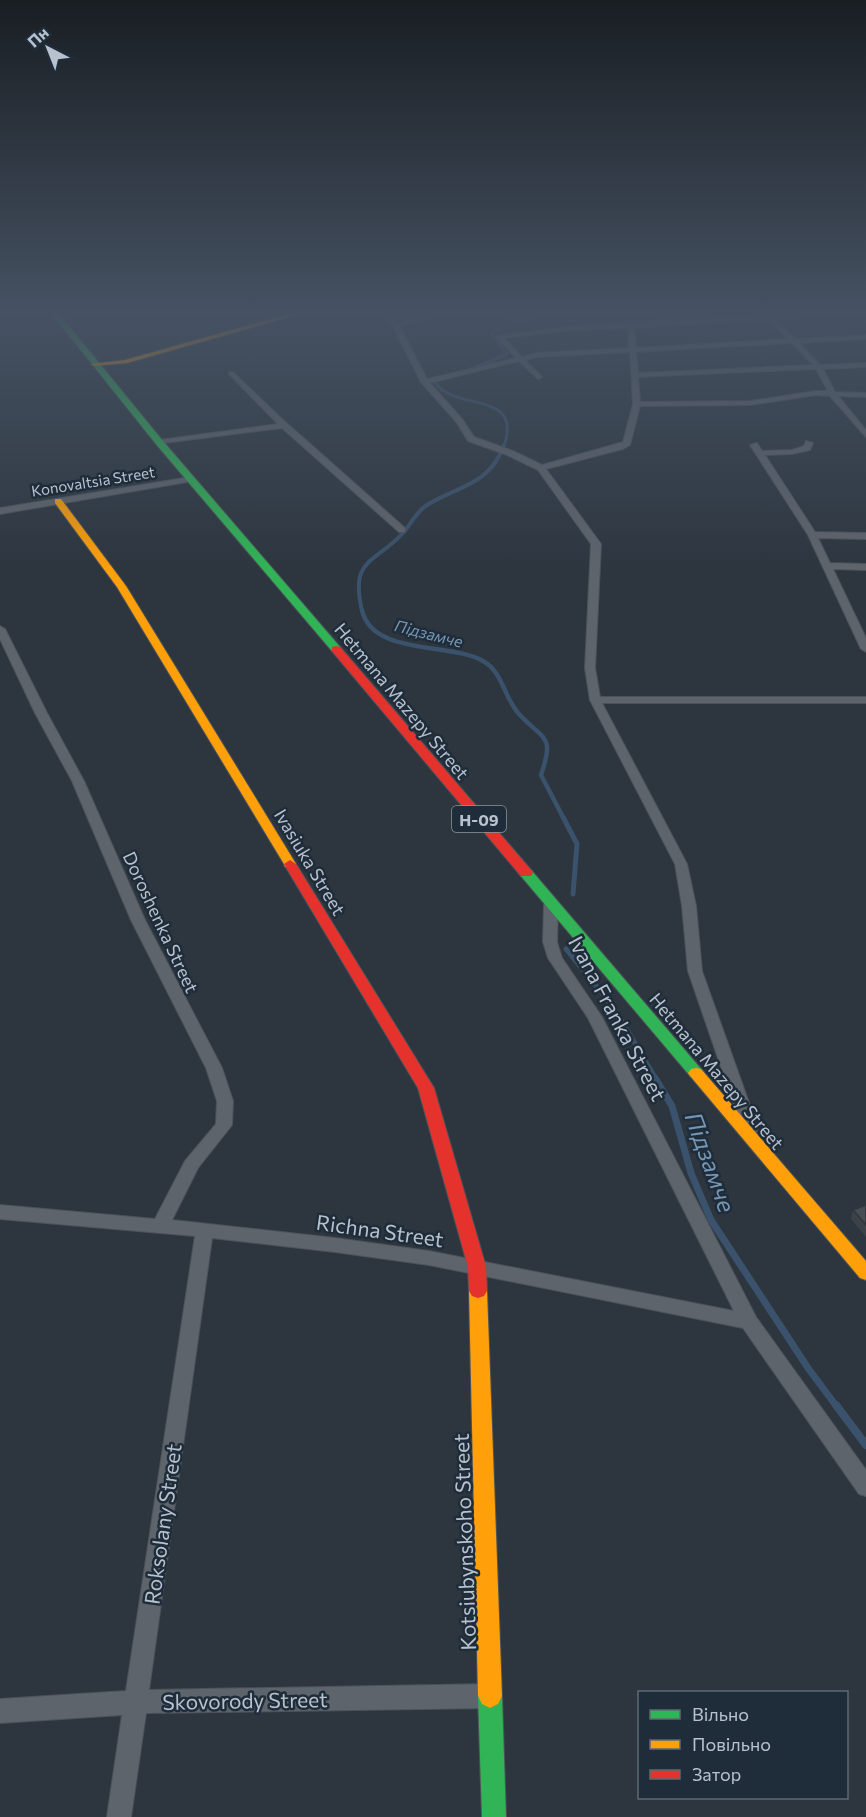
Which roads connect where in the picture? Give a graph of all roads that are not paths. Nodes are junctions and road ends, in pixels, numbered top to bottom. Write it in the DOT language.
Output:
graph roads {
  1 [pos="122,399"];
  2 [pos="258,399"];
  3 [pos="444,399"];
  4 [pos="637,399"];
  5 [pos="778,399"];
  6 [pos="836,399"];
  7 [pos="637,404"];
  8 [pos="285,425"];
  9 [pos="866,435"];
  10 [pos="159,442"];
  11 [pos="809,442"];
  12 [pos="541,468"];
  13 [pos="190,479"];
  14 [pos="58,501"];
  15 [pos="0,511"];
  16 [pos="402,530"];
  17 [pos="812,535"];
  18 [pos="866,536"];
  19 [pos="827,566"];
  20 [pos="866,567"];
  21 [pos="0,628"];
  22 [pos="866,650"];
  23 [pos="595,700"];
  24 [pos="866,700"];
  25 [pos="551,904"];
  26 [pos="755,1144"];
  27 [pos="0,1212"];
  28 [pos="161,1225"];
  29 [pos="204,1231"];
  30 [pos="477,1267"];
  31 [pos="866,1273"];
  32 [pos="748,1322"];
  33 [pos="866,1487"];
  34 [pos="490,1696"];
  35 [pos="136,1702"];
  36 [pos="0,1711"];
  37 [pos="119,1817"];
  38 [pos="494,1817"];
  1 -- 10 [label="main road, Hetmana Mazepy Street / Н-09"];
  2 -- 8 [label="street"];
  3 -- 12 [label="street"];
  4 -- 7 [label="street"];
  5 -- 7 [label="street"];
  6 -- 9 [label="street"];
  7 -- 12 [label="street"];
  8 -- 10 [label="street"];
  8 -- 16 [label="street"];
  10 -- 13 [label="main road, Hetmana Mazepy Street / Н-09"];
  11 -- 17 [label="street"];
  12 -- 23 [label="street"];
  13 -- 14 [label="street, Konovaltsia Street"];
  13 -- 25 [label="main road, Hetmana Mazepy Street / Н-09"];
  14 -- 15 [label="street, Konovaltsia Street"];
  14 -- 30 [label="main road, Ivasiuka Street"];
  17 -- 18 [label="street"];
  17 -- 19 [label="street"];
  19 -- 20 [label="street"];
  19 -- 22 [label="street"];
  21 -- 28 [label="street, Doroshenka Street"];
  23 -- 24 [label="street"];
  23 -- 26 [label="street"];
  25 -- 26 [label="main road, Hetmana Mazepy Street / Н-09"];
  25 -- 32 [label="street, Ivana Franka Street"];
  26 -- 31 [label="main road, Hetmana Mazepy Street / Н-09"];
  27 -- 28 [label="street, Richna Street"];
  28 -- 29 [label="street, Richna Street"];
  29 -- 30 [label="street, Richna Street"];
  29 -- 35 [label="street, Roksolany Street"];
  30 -- 32 [label="street, Richna Street"];
  30 -- 34 [label="main road, Kotsiubynskoho Street"];
  32 -- 33 [label="street, Ivana Franka Street"];
  34 -- 35 [label="street, Skovorody Street"];
  34 -- 38 [label="main road, Kotsiubynskoho Street"];
  35 -- 36 [label="street, Skovorody Street"];
  35 -- 37 [label="street, Roksolany Street"];
}
